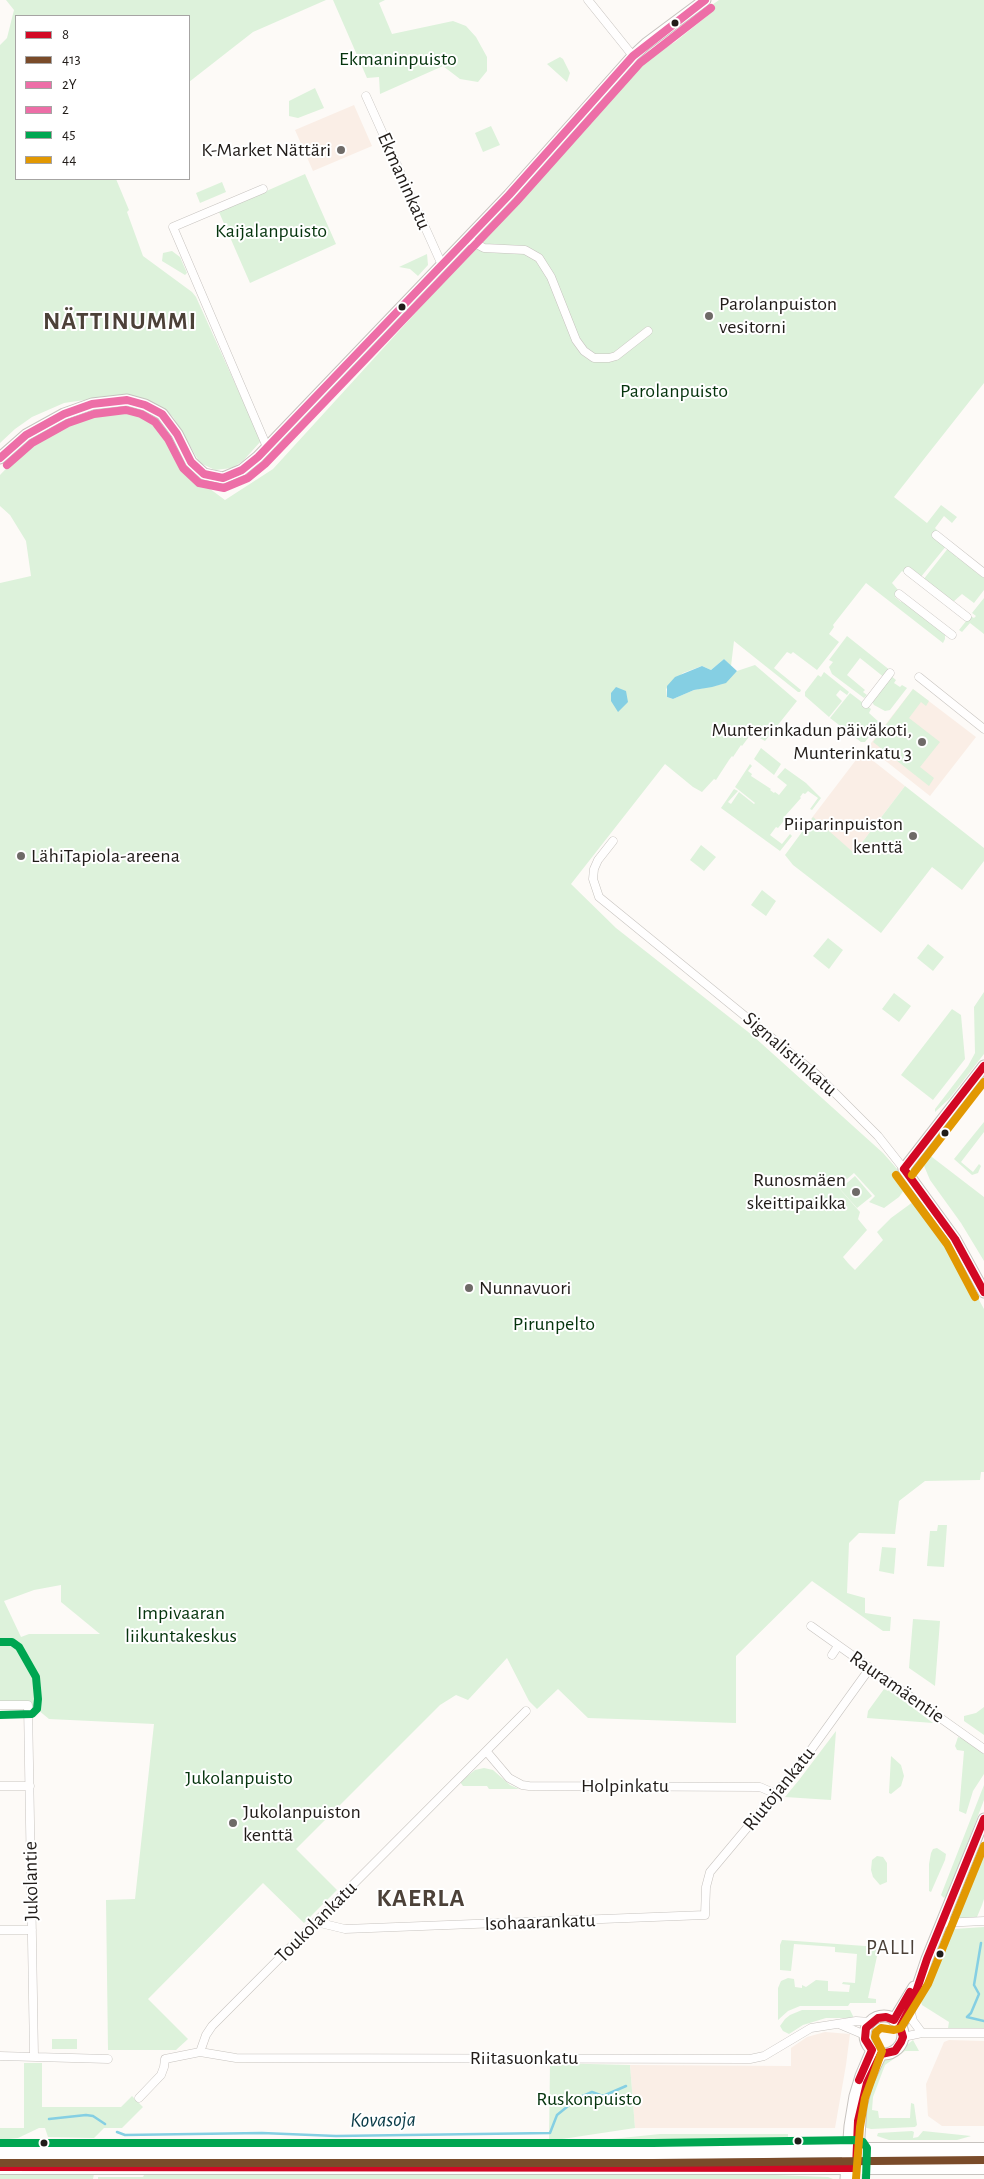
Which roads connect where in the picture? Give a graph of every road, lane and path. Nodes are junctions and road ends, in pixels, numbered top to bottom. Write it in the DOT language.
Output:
graph roads {
  1 [pos="588,0"];
  2 [pos="705,0"];
  3 [pos="632,56"];
  4 [pos="366,96"];
  5 [pos="263,189"];
  6 [pos="467,239"];
  7 [pos="442,265"];
  8 [pos="648,331"];
  9 [pos="267,448"];
  10 [pos="0,458"];
  11 [pos="936,535"];
  12 [pos="908,571"];
  13 [pos="984,573"];
  14 [pos="899,594"];
  15 [pos="967,617"];
  16 [pos="952,636"];
  17 [pos="890,673"];
  18 [pos="919,678"];
  19 [pos="866,704"];
  20 [pos="984,729"];
  21 [pos="613,841"];
  22 [pos="984,1066"];
  23 [pos="904,1169"];
  24 [pos="984,1292"];
  25 [pos="811,1626"];
  26 [pos="838,1646"];
  27 [pos="832,1655"];
  28 [pos="870,1668"];
  29 [pos="0,1705"];
  30 [pos="526,1711"];
  31 [pos="984,1749"];
  32 [pos="487,1752"];
  33 [pos="0,1786"];
  34 [pos="30,1786"];
  35 [pos="776,1794"];
  36 [pos="984,1819"];
  37 [pos="705,1915"];
  38 [pos="984,1921"];
  39 [pos="316,1922"];
  40 [pos="942,1923"];
  41 [pos="0,1930"];
  42 [pos="32,1930"];
  43 [pos="920,1979"];
  44 [pos="910,2009"];
  45 [pos="871,2022"];
  46 [pos="839,2024"];
  47 [pos="899,2028"];
  48 [pos="922,2033"];
  49 [pos="984,2033"];
  50 [pos="865,2035"];
  51 [pos="200,2052"];
  52 [pos="876,2052"];
  53 [pos="0,2056"];
  54 [pos="34,2056"];
  55 [pos="108,2059"];
  56 [pos="139,2098"];
  57 [pos="852,2150"];
  58 [pos="984,2150"];
  59 [pos="0,2153"];
  60 [pos="0,2167"];
  61 [pos="984,2167"];
  62 [pos="851,2173"];
  1 -- 3 [label="street"];
  2 -- 3 [label="street"];
  3 -- 6 [label="street"];
  4 -- 7 [label="street, Ekmaninkatu"];
  5 -- 9 [label="street"];
  6 -- 7 [label="street"];
  6 -- 8 [label="street"];
  7 -- 9 [label="street"];
  9 -- 10 [label="street"];
  11 -- 13 [label="street"];
  12 -- 15 [label="street"];
  14 -- 16 [label="street"];
  17 -- 19 [label="street"];
  18 -- 20 [label="street"];
  21 -- 23 [label="street, Signalistinkatu"];
  22 -- 23 [label="street"];
  23 -- 24 [label="street, Signalistinkatu"];
  25 -- 26 [label="street, Rauramäentie"];
  26 -- 27 [label="street"];
  26 -- 28 [label="street, Rauramäentie"];
  28 -- 31 [label="street, Rauramäentie"];
  28 -- 35 [label="street, Riutojankatu"];
  29 -- 34 [label="street, Jukolantie"];
  30 -- 32 [label="street, Toukolankatu"];
  32 -- 35 [label="street, Holpinkatu"];
  32 -- 39 [label="street, Toukolankatu"];
  33 -- 34 [label="street"];
  34 -- 42 [label="street, Jukolantie"];
  35 -- 37 [label="street, Riutojankatu"];
  36 -- 40 [label="street"];
  37 -- 39 [label="street, Isohaarankatu"];
  38 -- 40 [label="street"];
  39 -- 51 [label="street, Toukolankatu"];
  40 -- 43 [label="street"];
  41 -- 42 [label="street"];
  42 -- 54 [label="street, Jukolantie"];
  43 -- 44 [label="street"];
  43 -- 47 [label="street"];
  44 -- 47 [label="street"];
  44 -- 48 [label="street"];
  45 -- 46 [label="street, Riitasuonkatu"];
  45 -- 47 [label="street"];
  45 -- 50 [label="street"];
  46 -- 50 [label="street"];
  46 -- 51 [label="street, Riitasuonkatu"];
  47 -- 48 [label="street"];
  47 -- 52 [label="street"];
  48 -- 49 [label="street"];
  50 -- 52 [label="street"];
  51 -- 56 [label="street"];
  52 -- 57 [label="street"];
  53 -- 54 [label="street"];
  54 -- 55 [label="street"];
  57 -- 58 [label="highway"];
  57 -- 59 [label="highway"];
  57 -- 62 [label="street"];
  60 -- 62 [label="highway"];
  61 -- 62 [label="highway"];
}
